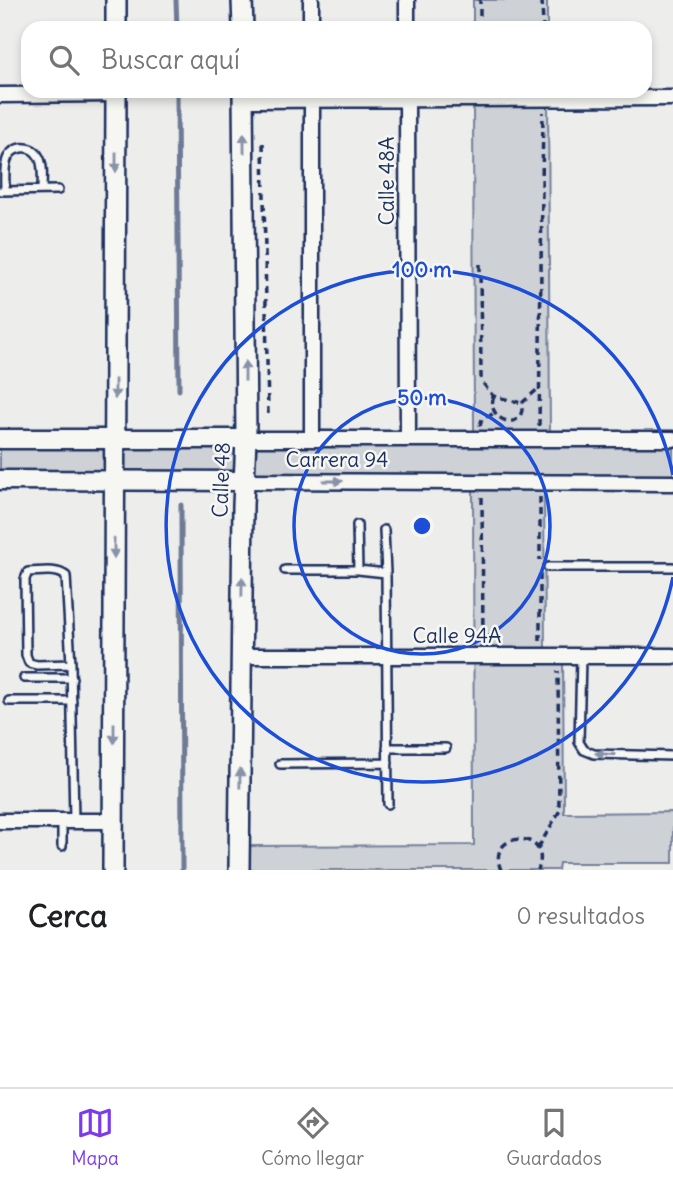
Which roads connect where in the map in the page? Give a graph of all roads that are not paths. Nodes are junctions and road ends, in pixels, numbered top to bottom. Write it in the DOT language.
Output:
graph roads {
  1 [pos="116,0"];
  2 [pos="242,0"];
  3 [pos="312,0"];
  4 [pos="407,0"];
  5 [pos="116,21"];
  6 [pos="243,21"];
  7 [pos="312,21"];
  8 [pos="407,21"];
  9 [pos="21,94"];
  10 [pos="0,95"];
  11 [pos="116,98"];
  12 [pos="243,98"];
  13 [pos="312,98"];
  14 [pos="407,98"];
  15 [pos="509,98"];
  16 [pos="673,98"];
  17 [pos="42,190"];
  18 [pos="58,190"];
  19 [pos="3,191"];
  20 [pos="0,439"];
  21 [pos="115,439"];
  22 [pos="246,439"];
  23 [pos="312,439"];
  24 [pos="408,439"];
  25 [pos="673,439"];
  26 [pos="0,480"];
  27 [pos="114,480"];
  28 [pos="243,481"];
  29 [pos="673,483"];
  30 [pos="357,525"];
  31 [pos="384,530"];
  32 [pos="548,567"];
  33 [pos="673,567"];
  34 [pos="285,570"];
  35 [pos="358,570"];
  36 [pos="386,573"];
  37 [pos="241,656"];
  38 [pos="386,656"];
  39 [pos="581,656"];
  40 [pos="673,656"];
  41 [pos="71,664"];
  42 [pos="24,678"];
  43 [pos="72,678"];
  44 [pos="9,701"];
  45 [pos="72,701"];
  46 [pos="387,748"];
  47 [pos="446,748"];
  48 [pos="673,756"];
  49 [pos="388,763"];
  50 [pos="280,764"];
  51 [pos="388,804"];
  52 [pos="0,821"];
  53 [pos="68,821"];
  54 [pos="113,821"];
  55 [pos="62,846"];
  56 [pos="113,870"];
  57 [pos="239,870"];
  1 -- 5 [label="main road"];
  2 -- 6 [label="main road"];
  3 -- 7 [label="street"];
  4 -- 8 [label="street"];
  9 -- 10 [label="street"];
  11 -- 21 [label="main road, one-way"];
  22 -- 12 [label="main road, Calle 48, one-way"];
  13 -- 23 [label="street"];
  14 -- 24 [label="street, Calle 48A"];
  15 -- 16 [label="street"];
  17 -- 18 [label="lane"];
  17 -- 19 [label="lane"];
  17 -- 19 [label="lane"];
  20 -- 21 [label="street, Carrera 94"];
  21 -- 22 [label="street, Carrera 94"];
  21 -- 27 [label="main road"];
  22 -- 23 [label="street, Carrera 94"];
  22 -- 28 [label="main road, Calle 48"];
  23 -- 24 [label="street, Carrera 94"];
  24 -- 25 [label="street, Carrera 94"];
  26 -- 27 [label="street, Carrera 94"];
  27 -- 28 [label="street, Carrera 94"];
  27 -- 54 [label="main road, one-way"];
  28 -- 29 [label="street, Carrera 94, one-way"];
  37 -- 28 [label="main road, Calle 48, one-way"];
  30 -- 35 [label="lane"];
  31 -- 36 [label="lane"];
  32 -- 33 [label="lane"];
  34 -- 35 [label="lane"];
  35 -- 36 [label="lane"];
  36 -- 38 [label="lane"];
  37 -- 38 [label="street, Calle 94A"];
  57 -- 37 [label="main road, Calle 48, one-way"];
  38 -- 39 [label="street, Calle 94A"];
  38 -- 46 [label="lane"];
  39 -- 40 [label="street, Calle 94A"];
  48 -- 39 [label="lane, one-way"];
  41 -- 41 [label="lane"];
  41 -- 43 [label="lane"];
  42 -- 43 [label="lane"];
  43 -- 45 [label="lane"];
  44 -- 45 [label="lane"];
  45 -- 53 [label="lane"];
  46 -- 47 [label="lane"];
  46 -- 49 [label="lane"];
  49 -- 50 [label="lane"];
  49 -- 51 [label="lane"];
  52 -- 53 [label="street"];
  53 -- 54 [label="street"];
  53 -- 55 [label="lane"];
  54 -- 56 [label="main road"];
}
